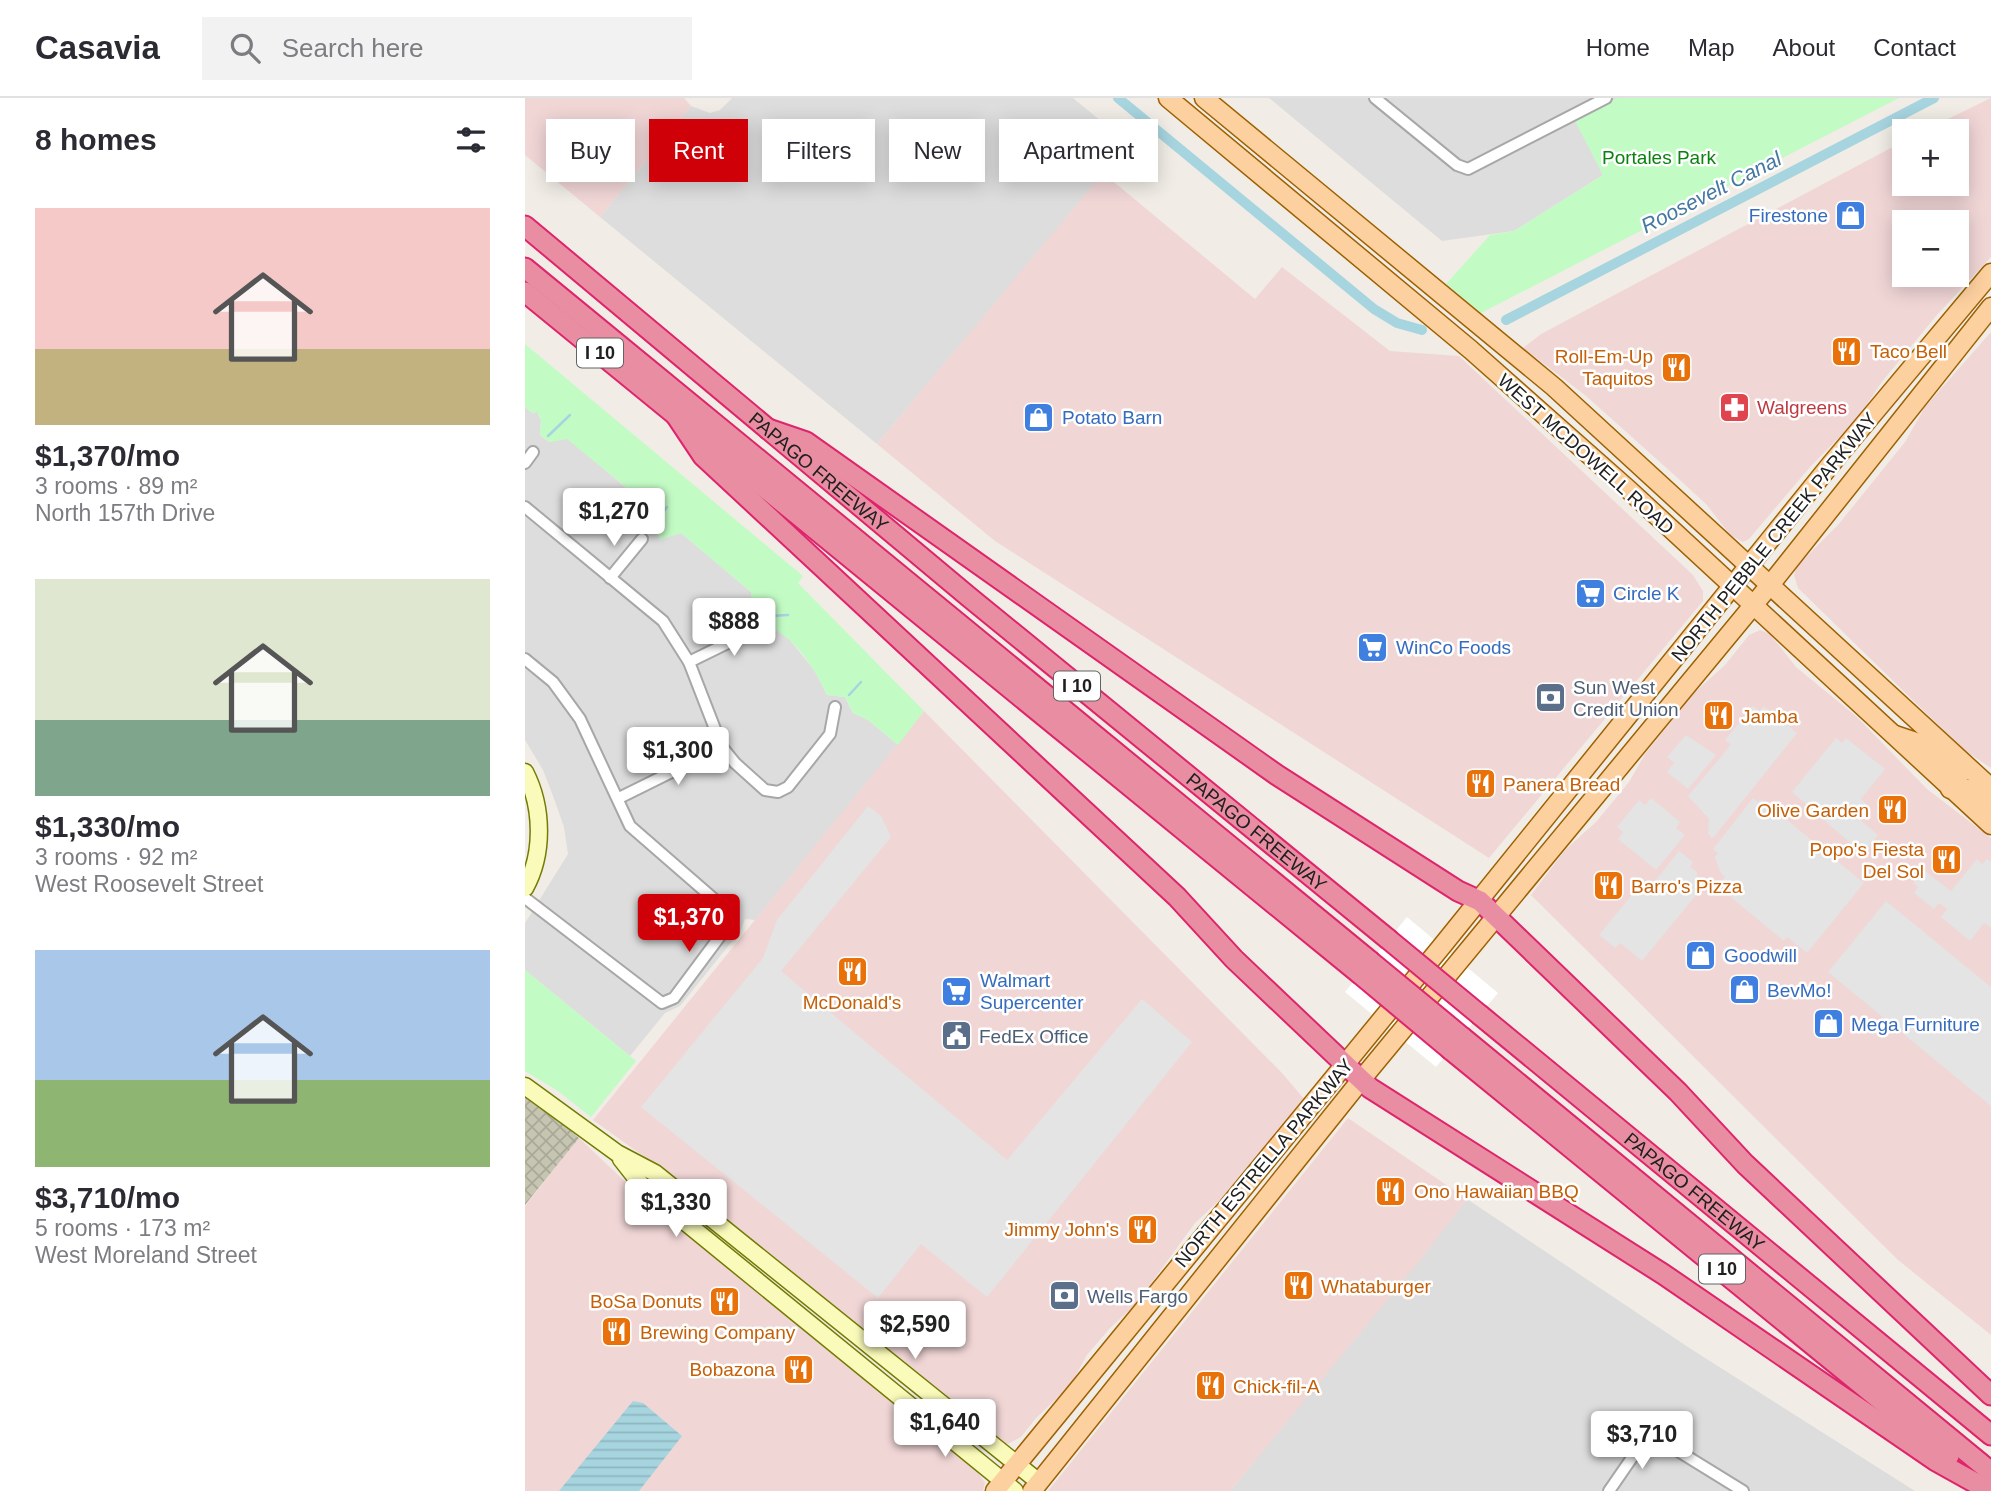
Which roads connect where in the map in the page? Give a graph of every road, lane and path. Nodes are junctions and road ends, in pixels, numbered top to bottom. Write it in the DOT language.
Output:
graph roads {
  1 [pos="1168,98"];
  2 [pos="1204,98"];
  3 [pos="1375,98"];
  4 [pos="1576,98"];
  5 [pos="1606,98"];
  6 [pos="1583,110"];
  7 [pos="1310,214"];
  8 [pos="525,226"];
  9 [pos="1407,264"];
  10 [pos="525,268"];
  11 [pos="1991,272"];
  12 [pos="525,292"];
  13 [pos="1991,307"];
  14 [pos="1554,387"];
  15 [pos="1537,408"];
  16 [pos="674,414"];
  17 [pos="768,429"];
  18 [pos="533,452"];
  19 [pos="525,463"];
  20 [pos="525,507"];
  21 [pos="642,539"];
  22 [pos="1749,566"];
  23 [pos="610,578"];
  24 [pos="1770,585"];
  25 [pos="1732,587"];
  26 [pos="1753,606"];
  27 [pos="753,621"];
  28 [pos="525,659"];
  29 [pos="689,662"];
  30 [pos="835,707"];
  31 [pos="1635,707"];
  32 [pos="1888,733"];
  33 [pos="722,747"];
  34 [pos="1627,761"];
  35 [pos="1971,770"];
  36 [pos="525,772"];
  37 [pos="1991,788"];
  38 [pos="1950,789"];
  39 [pos="619,798"];
  40 [pos="1991,807"];
  41 [pos="1991,824"];
  42 [pos="525,888"];
  43 [pos="525,898"];
  44 [pos="1480,901"];
  45 [pos="1498,916"];
  46 [pos="1365,968"];
  47 [pos="1456,1043"];
  48 [pos="1346,1065"];
  49 [pos="1361,1080"];
  50 [pos="525,1086"];
  51 [pos="617,1153"];
  52 [pos="1163,1285"];
  53 [pos="1189,1297"];
  54 [pos="1991,1395"];
  55 [pos="1991,1435"];
  56 [pos="1017,1464"];
  57 [pos="1991,1472"];
  58 [pos="1004,1488"];
  59 [pos="1040,1488"];
  60 [pos="1609,1491"];
  61 [pos="1742,1491"];
  62 [pos="1991,1491"];
  1 -- 7 [label="main road, WEST MCDOWELL ROAD"];
  2 -- 9 [label="main road, WEST MCDOWELL ROAD"];
  3 -- 6 [label="street"];
  4 -- 6 [label="street"];
  5 -- 6 [label="street"];
  7 -- 9 [label="main road"];
  7 -- 15 [label="main road, WEST MCDOWELL ROAD"];
  8 -- 17 [label="highway, PAPAGO FREEWAY / I 10"];
  9 -- 14 [label="main road, WEST MCDOWELL ROAD"];
  10 -- 46 [label="highway"];
  11 -- 22 [label="main road, NORTH PEBBLE CREEK PARKWAY"];
  12 -- 16 [label="highway, I 10"];
  13 -- 24 [label="main road, NORTH PEBBLE CREEK PARKWAY"];
  14 -- 15 [label="main road"];
  14 -- 22 [label="main road, WEST MCDOWELL ROAD"];
  15 -- 25 [label="main road, WEST MCDOWELL ROAD"];
  16 -- 46 [label="highway, I 10"];
  16 -- 48 [label="highway"];
  17 -- 44 [label="highway"];
  17 -- 55 [label="highway, PAPAGO FREEWAY / I 10, bridge"];
  18 -- 19 [label="street"];
  20 -- 23 [label="street"];
  21 -- 23 [label="street"];
  22 -- 24 [label="main road, WEST MCDOWELL ROAD"];
  22 -- 25 [label="main road, NORTH PEBBLE CREEK PARKWAY"];
  23 -- 29 [label="street"];
  24 -- 26 [label="main road, NORTH PEBBLE CREEK PARKWAY"];
  24 -- 35 [label="main road, WEST MCDOWELL ROAD"];
  25 -- 26 [label="main road, WEST MCDOWELL ROAD"];
  25 -- 31 [label="main road, NORTH PEBBLE CREEK PARKWAY"];
  26 -- 32 [label="main road, WEST MCDOWELL ROAD"];
  26 -- 34 [label="main road, NORTH PEBBLE CREEK PARKWAY"];
  27 -- 29 [label="street"];
  28 -- 39 [label="street"];
  29 -- 33 [label="street"];
  30 -- 33 [label="street"];
  31 -- 34 [label="main road"];
  31 -- 44 [label="main road, NORTH PEBBLE CREEK PARKWAY"];
  32 -- 35 [label="main road"];
  32 -- 38 [label="main road, WEST MCDOWELL ROAD"];
  33 -- 39 [label="street"];
  34 -- 45 [label="main road, NORTH PEBBLE CREEK PARKWAY"];
  35 -- 37 [label="main road, WEST MCDOWELL ROAD"];
  36 -- 42 [label="street"];
  38 -- 40 [label="main road"];
  38 -- 41 [label="main road, WEST MCDOWELL ROAD"];
  39 -- 43 [label="street"];
  44 -- 45 [label="highway"];
  44 -- 48 [label="main road, NORTH ESTRELLA PARKWAY"];
  45 -- 49 [label="main road, NORTH ESTRELLA PARKWAY"];
  45 -- 54 [label="highway"];
  46 -- 47 [label="highway, I 10, bridge"];
  47 -- 57 [label="highway"];
  47 -- 62 [label="highway, I 10"];
  48 -- 49 [label="highway"];
  48 -- 52 [label="main road, NORTH ESTRELLA PARKWAY"];
  49 -- 53 [label="main road, NORTH ESTRELLA PARKWAY"];
  49 -- 62 [label="highway"];
  50 -- 51 [label="street"];
  51 -- 56 [label="street"];
  51 -- 58 [label="street"];
  52 -- 53 [label="main road"];
  52 -- 56 [label="main road, NORTH ESTRELLA PARKWAY"];
  53 -- 59 [label="main road, NORTH ESTRELLA PARKWAY"];
  56 -- 58 [label="main road, NORTH ESTRELLA PARKWAY"];
  56 -- 59 [label="street"];
  60 -- 61 [label="street"];
}
